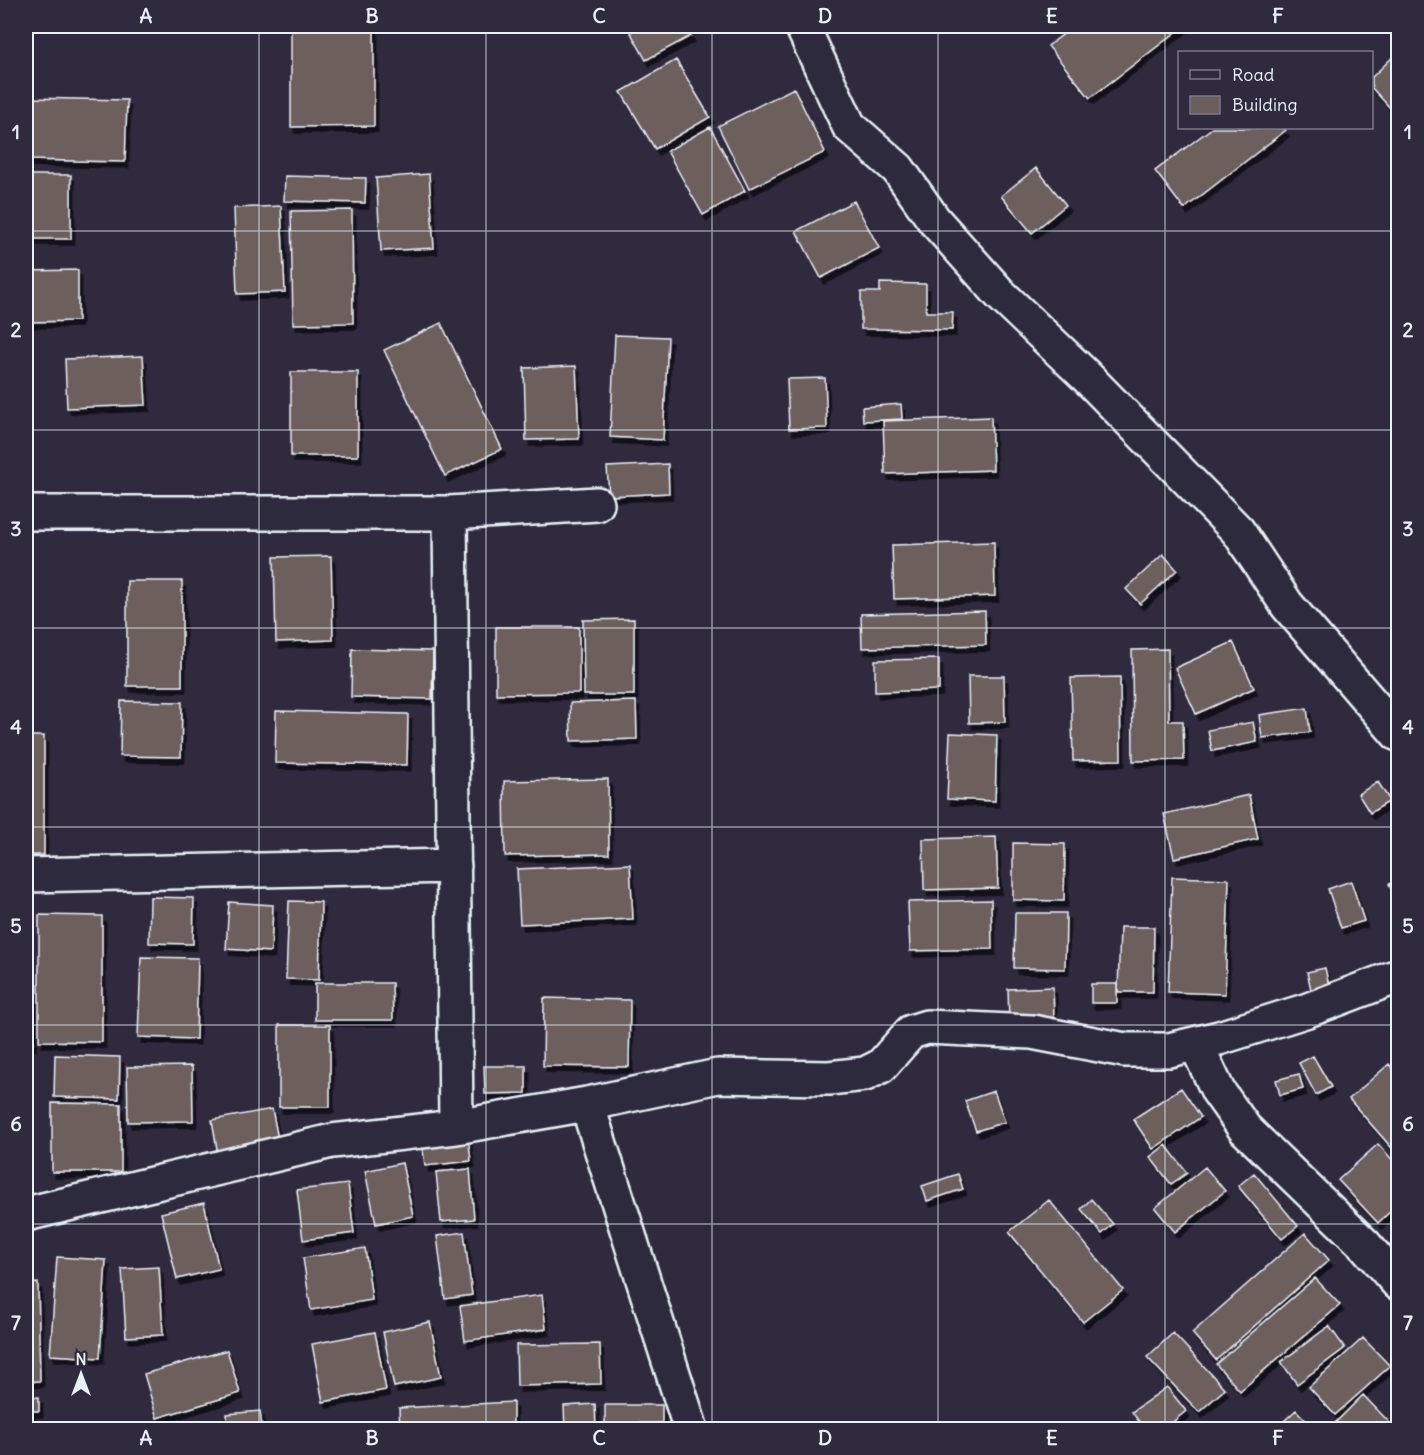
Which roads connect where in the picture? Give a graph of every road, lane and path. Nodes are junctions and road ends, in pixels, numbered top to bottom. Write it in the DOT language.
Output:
graph roads {
  1 [pos="802,26"];
  2 [pos="597,504"];
  3 [pos="26,513"];
  4 [pos="450,513"];
  5 [pos="1398,734"];
  6 [pos="454,866"];
  7 [pos="26,875"];
  8 [pos="1398,976"];
  9 [pos="1196,1044"];
  10 [pos="587,1104"];
  11 [pos="456,1127"];
  12 [pos="26,1214"];
  13 [pos="1398,1283"];
  14 [pos="691,1430"];
  1 -- 5 [label="street"];
  2 -- 4 [label="street"];
  3 -- 4 [label="street"];
  4 -- 6 [label="street"];
  6 -- 7 [label="street"];
  6 -- 11 [label="street"];
  8 -- 9 [label="street"];
  9 -- 10 [label="street"];
  9 -- 13 [label="street"];
  10 -- 11 [label="street"];
  10 -- 14 [label="street"];
  11 -- 12 [label="street"];
}
